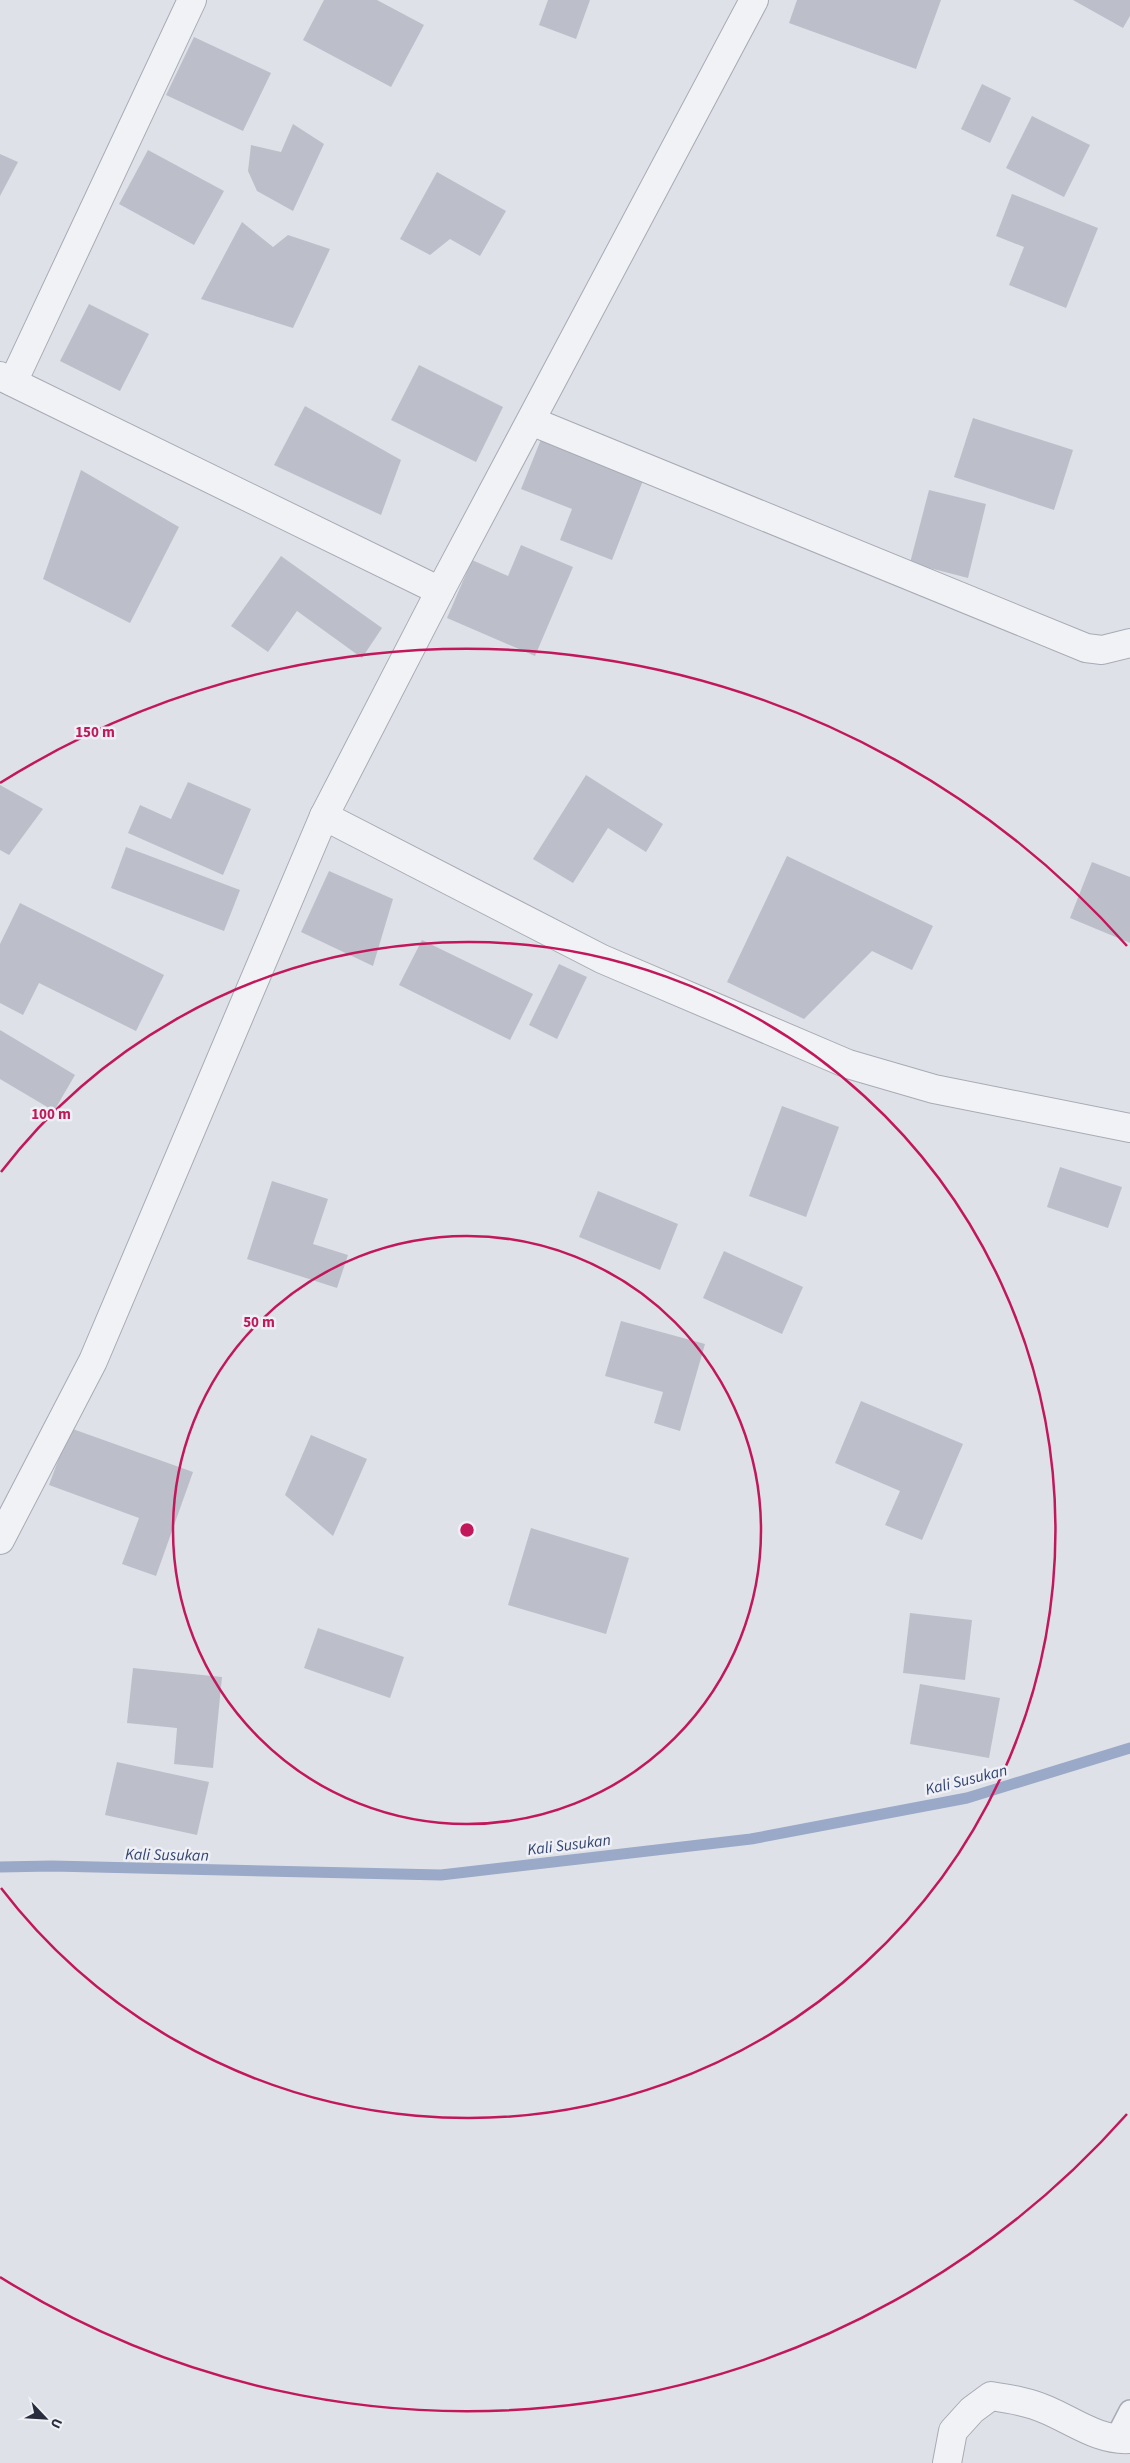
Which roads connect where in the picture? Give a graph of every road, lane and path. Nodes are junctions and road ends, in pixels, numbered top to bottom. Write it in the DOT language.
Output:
graph roads {
  1 [pos="192,0"];
  2 [pos="754,0"];
  3 [pos="7,379"];
  4 [pos="531,420"];
  5 [pos="440,591"];
  6 [pos="1130,643"];
  7 [pos="324,816"];
  8 [pos="1130,1128"];
  9 [pos="0,1540"];
  10 [pos="1130,2411"];
  11 [pos="1123,2440"];
  12 [pos="947,2463"];
  1 -- 3 [label="street"];
  2 -- 4 [label="street"];
  3 -- 5 [label="street"];
  4 -- 5 [label="street"];
  4 -- 6 [label="street"];
  5 -- 7 [label="street"];
  7 -- 8 [label="street"];
  7 -- 9 [label="street"];
  10 -- 11 [label="lane"];
  11 -- 12 [label="street"];
}
